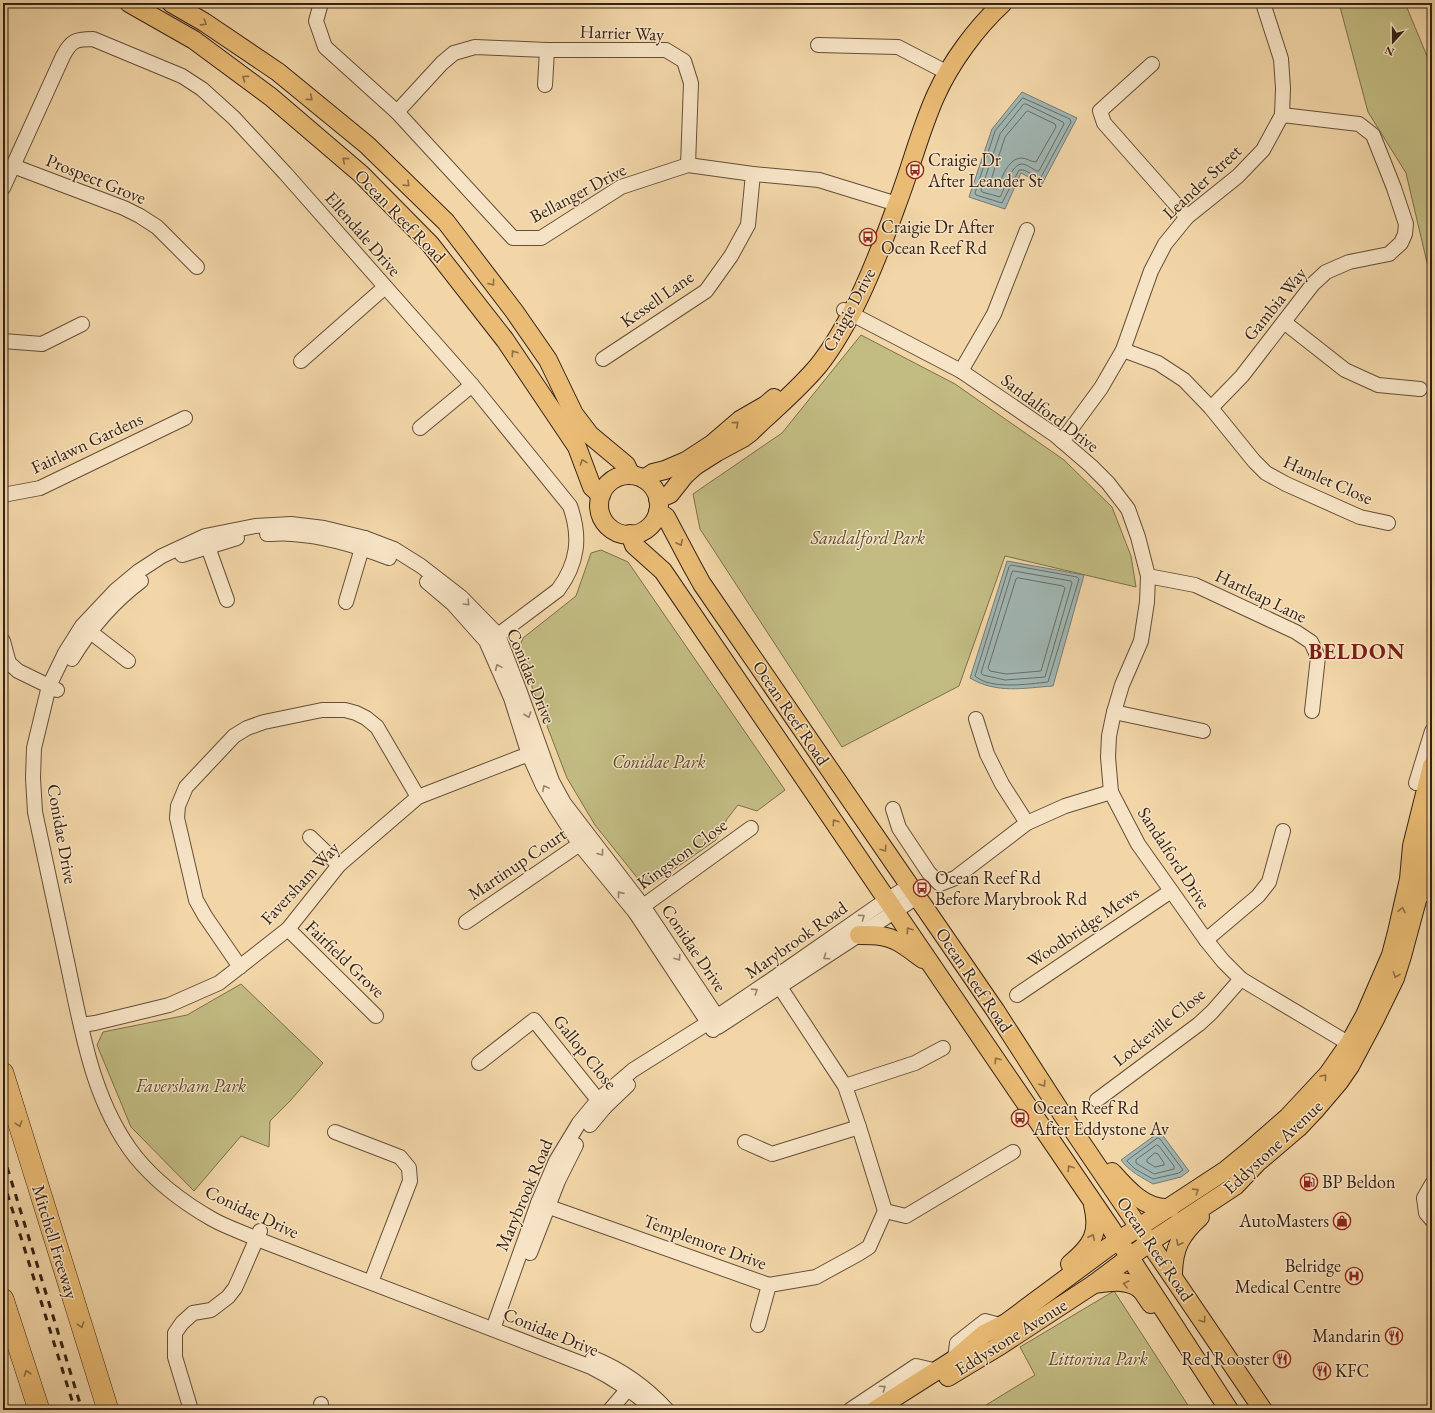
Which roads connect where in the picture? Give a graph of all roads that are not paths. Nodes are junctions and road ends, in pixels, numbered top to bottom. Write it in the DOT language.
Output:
graph roads {
  1 [pos="129,3"];
  2 [pos="171,3"];
  3 [pos="321,3"];
  4 [pos="991,3"];
  5 [pos="1003,3"];
  6 [pos="1263,3"];
  7 [pos="818,45"];
  8 [pos="547,50"];
  9 [pos="1152,64"];
  10 [pos="944,71"];
  11 [pos="545,85"];
  12 [pos="397,112"];
  13 [pos="1282,115"];
  14 [pos="688,165"];
  15 [pos="12,166"];
  16 [pos="753,174"];
  17 [pos="3,188"];
  18 [pos="893,202"];
  19 [pos="1187,217"];
  20 [pos="1027,230"];
  21 [pos="197,267"];
  22 [pos="385,287"];
  23 [pos="848,311"];
  24 [pos="1284,322"];
  25 [pos="82,324"];
  26 [pos="3,341"];
  27 [pos="1123,350"];
  28 [pos="603,359"];
  29 [pos="301,361"];
  30 [pos="962,371"];
  31 [pos="472,384"];
  32 [pos="1420,389"];
  33 [pos="1211,408"];
  34 [pos="185,418"];
  35 [pos="420,428"];
  36 [pos="1062,441"];
  37 [pos="637,477"];
  38 [pos="601,495"];
  39 [pos="3,496"];
  40 [pos="658,506"];
  41 [pos="1388,523"];
  42 [pos="630,534"];
  43 [pos="207,541"];
  44 [pos="363,543"];
  45 [pos="1148,576"];
  46 [pos="227,600"];
  47 [pos="346,602"];
  48 [pos="86,629"];
  49 [pos="492,638"];
  50 [pos="3,640"];
  51 [pos="128,661"];
  52 [pos="53,688"];
  53 [pos="1312,711"];
  54 [pos="1114,712"];
  55 [pos="976,719"];
  56 [pos="1203,731"];
  57 [pos="1432,731"];
  58 [pos="535,753"];
  59 [pos="1432,766"];
  60 [pos="1416,783"];
  61 [pos="1110,792"];
  62 [pos="418,796"];
  63 [pos="894,809"];
  64 [pos="1027,823"];
  65 [pos="751,828"];
  66 [pos="1432,829"];
  67 [pos="1283,831"];
  68 [pos="310,837"];
  69 [pos="585,841"];
  70 [pos="339,865"];
  71 [pos="1420,887"];
  72 [pos="1171,891"];
  73 [pos="913,892"];
  74 [pos="892,905"];
  75 [pos="639,909"];
  76 [pos="466,922"];
  77 [pos="288,929"];
  78 [pos="859,935"];
  79 [pos="1206,940"];
  80 [pos="932,965"];
  81 [pos="240,967"];
  82 [pos="1240,979"];
  83 [pos="777,983"];
  84 [pos="1017,995"];
  85 [pos="376,1016"];
  86 [pos="715,1023"];
  87 [pos="85,1025"];
  88 [pos="1354,1047"];
  89 [pos="943,1048"];
  90 [pos="479,1063"];
  91 [pos="3,1074"];
  92 [pos="845,1086"];
  93 [pos="1097,1100"];
  94 [pos="601,1104"];
  95 [pos="1064,1117"];
  96 [pos="859,1127"];
  97 [pos="335,1132"];
  98 [pos="745,1142"];
  99 [pos="1013,1152"];
  100 [pos="1257,1164"];
  101 [pos="1226,1170"];
  102 [pos="1432,1184"];
  103 [pos="1235,1186"];
  104 [pos="1092,1200"];
  105 [pos="543,1204"];
  106 [pos="1170,1208"];
  107 [pos="886,1211"];
  108 [pos="1432,1220"];
  109 [pos="1139,1227"];
  110 [pos="258,1234"];
  111 [pos="1119,1240"];
  112 [pos="1150,1242"];
  113 [pos="1130,1256"];
  114 [pos="1173,1276"];
  115 [pos="373,1278"];
  116 [pos="1094,1284"];
  117 [pos="769,1285"];
  118 [pos="3,1299"];
  119 [pos="1003,1324"];
  120 [pos="758,1325"];
  121 [pos="498,1326"];
  122 [pos="1001,1345"];
  123 [pos="938,1371"];
  124 [pos="631,1386"];
  125 [pos="39,1410"];
  126 [pos="108,1410"];
  127 [pos="191,1410"];
  128 [pos="610,1410"];
  129 [pos="654,1410"];
  130 [pos="667,1410"];
  131 [pos="850,1410"];
  132 [pos="875,1410"];
  133 [pos="895,1410"];
  134 [pos="1228,1410"];
  135 [pos="1263,1410"];
  38 -- 1 [label="main road, Ocean Reef Road, one-way"];
  2 -- 37 [label="main road, Ocean Reef Road, one-way"];
  3 -- 12 [label="street, Bellanger Drive"];
  4 -- 10 [label="main road, Craigie Drive"];
  5 -- 10 [label="main road, Craigie Drive"];
  6 -- 13 [label="street, Leander Street"];
  7 -- 10 [label="street"];
  8 -- 11 [label="street"];
  8 -- 12 [label="street, Harrier Way"];
  8 -- 14 [label="street, Harrier Way"];
  9 -- 19 [label="street"];
  10 -- 18 [label="main road, Craigie Drive"];
  12 -- 14 [label="street, Bellanger Drive"];
  13 -- 19 [label="street, Leander Street"];
  13 -- 24 [label="street, Gambia Way"];
  14 -- 16 [label="street, Bellanger Drive"];
  15 -- 17 [label="street, Ellendale Drive"];
  15 -- 21 [label="street, Prospect Grove"];
  15 -- 22 [label="street, Ellendale Drive"];
  16 -- 18 [label="street, Bellanger Drive"];
  16 -- 28 [label="street, Kessell Lane"];
  18 -- 23 [label="main road, Craigie Drive"];
  19 -- 27 [label="street, Leander Street"];
  20 -- 30 [label="street"];
  22 -- 29 [label="street"];
  22 -- 31 [label="street, Ellendale Drive"];
  23 -- 30 [label="street, Sandalford Drive"];
  37 -- 23 [label="main road, Craigie Drive, one-way"];
  23 -- 40 [label="main road, Craigie Drive"];
  24 -- 32 [label="street"];
  24 -- 33 [label="street, Gambia Way"];
  25 -- 26 [label="street"];
  27 -- 33 [label="street"];
  27 -- 36 [label="street, Leander Street"];
  30 -- 36 [label="street, Sandalford Drive"];
  31 -- 35 [label="street"];
  31 -- 49 [label="street, Ellendale Drive"];
  33 -- 41 [label="street, Hamlet Close"];
  34 -- 39 [label="street, Fairlawn Gardens"];
  36 -- 45 [label="street, Sandalford Drive"];
  37 -- 38 [label="main road"];
  37 -- 40 [label="main road"];
  38 -- 42 [label="main road"];
  40 -- 42 [label="main road"];
  40 -- 73 [label="main road, Ocean Reef Road, one-way"];
  74 -- 42 [label="main road, Ocean Reef Road, one-way"];
  43 -- 44 [label="street, Conidae Drive"];
  43 -- 46 [label="street"];
  43 -- 48 [label="street, Conidae Drive"];
  44 -- 47 [label="street"];
  44 -- 49 [label="street, Conidae Drive"];
  45 -- 53 [label="street, Hartleap Lane"];
  45 -- 54 [label="street, Sandalford Drive"];
  48 -- 51 [label="street"];
  48 -- 52 [label="street, Conidae Drive"];
  49 -- 58 [label="street, Conidae Drive"];
  50 -- 52 [label="street"];
  52 -- 87 [label="street, Conidae Drive"];
  54 -- 56 [label="street"];
  54 -- 61 [label="street, Sandalford Drive"];
  55 -- 64 [label="street"];
  57 -- 60 [label="street"];
  58 -- 62 [label="street, Faversham Way"];
  58 -- 69 [label="street, Conidae Drive"];
  59 -- 71 [label="main road, Eddystone Avenue"];
  61 -- 64 [label="street"];
  61 -- 72 [label="street, Sandalford Drive"];
  62 -- 70 [label="street, Faversham Way"];
  62 -- 81 [label="street"];
  63 -- 64 [label="street"];
  65 -- 75 [label="street, Kingston Close"];
  66 -- 71 [label="main road, Eddystone Avenue"];
  67 -- 79 [label="street"];
  68 -- 70 [label="street"];
  69 -- 75 [label="street, Conidae Drive"];
  69 -- 76 [label="street, Martinup Court"];
  70 -- 77 [label="street, Faversham Way"];
  71 -- 88 [label="main road, Eddystone Avenue"];
  72 -- 79 [label="street, Sandalford Drive"];
  72 -- 84 [label="street, Woodbridge Mews"];
  73 -- 74 [label="street, Marybrook Road"];
  73 -- 95 [label="main road, Ocean Reef Road, one-way"];
  74 -- 78 [label="street, Marybrook Road"];
  80 -- 74 [label="main road, Ocean Reef Road, one-way"];
  83 -- 74 [label="street, Marybrook Road, one-way"];
  75 -- 86 [label="street, Conidae Drive"];
  77 -- 81 [label="street, Faversham Way"];
  77 -- 85 [label="street, Fairfield Grove"];
  78 -- 80 [label="main road"];
  78 -- 83 [label="street, Marybrook Road, one-way"];
  79 -- 82 [label="street, Sandalford Drive"];
  104 -- 80 [label="main road, Ocean Reef Road, one-way"];
  81 -- 87 [label="street, Faversham Way"];
  82 -- 88 [label="street, Sandalford Drive"];
  82 -- 93 [label="street, Lockeville Close"];
  83 -- 86 [label="street, Marybrook Road"];
  83 -- 92 [label="street"];
  86 -- 94 [label="street, Marybrook Road"];
  87 -- 110 [label="street, Conidae Drive"];
  88 -- 100 [label="main road, Eddystone Avenue"];
  101 -- 88 [label="main road, Eddystone Avenue, one-way"];
  89 -- 92 [label="street"];
  90 -- 94 [label="street, Gallop Close"];
  91 -- 126 [label="highway, Mitchell Freeway, one-way"];
  92 -- 96 [label="street"];
  94 -- 105 [label="street, Marybrook Road"];
  95 -- 106 [label="main road"];
  95 -- 109 [label="main road, Ocean Reef Road"];
  96 -- 98 [label="street"];
  96 -- 107 [label="street"];
  97 -- 115 [label="street"];
  99 -- 107 [label="street"];
  100 -- 101 [label="main road"];
  100 -- 103 [label="main road, Eddystone Avenue"];
  106 -- 101 [label="main road, Eddystone Avenue, one-way"];
  102 -- 108 [label="street"];
  103 -- 112 [label="main road, Eddystone Avenue"];
  103 -- 114 [label="main road, one-way"];
  104 -- 111 [label="main road, Ocean Reef Road"];
  119 -- 104 [label="main road, one-way"];
  105 -- 117 [label="street, Templemore Drive"];
  105 -- 121 [label="street, Marybrook Road"];
  106 -- 109 [label="main road, Eddystone Avenue"];
  107 -- 117 [label="street, Templemore Drive"];
  109 -- 111 [label="main road, Eddystone Avenue"];
  109 -- 112 [label="main road, Ocean Reef Road"];
  110 -- 115 [label="street, Conidae Drive"];
  110 -- 127 [label="street"];
  111 -- 113 [label="main road, Ocean Reef Road"];
  111 -- 119 [label="main road, Eddystone Avenue"];
  112 -- 113 [label="main road, Eddystone Avenue"];
  112 -- 114 [label="main road, Ocean Reef Road"];
  113 -- 116 [label="main road, Eddystone Avenue"];
  113 -- 134 [label="main road, Ocean Reef Road"];
  114 -- 135 [label="main road, Ocean Reef Road, one-way"];
  115 -- 121 [label="street, Conidae Drive"];
  116 -- 122 [label="main road, Eddystone Avenue"];
  134 -- 116 [label="main road, one-way"];
  117 -- 120 [label="street"];
  125 -- 118 [label="highway, one-way"];
  119 -- 122 [label="main road"];
  119 -- 123 [label="main road, Eddystone Avenue"];
  121 -- 124 [label="street, Conidae Drive"];
  122 -- 133 [label="main road, Eddystone Avenue"];
  131 -- 123 [label="street, Eddystone Avenue, one-way"];
  123 -- 132 [label="main road, Eddystone Avenue"];
  124 -- 128 [label="street"];
  124 -- 129 [label="street, Conidae Drive"];
  124 -- 130 [label="street, Conidae Drive"];
}
